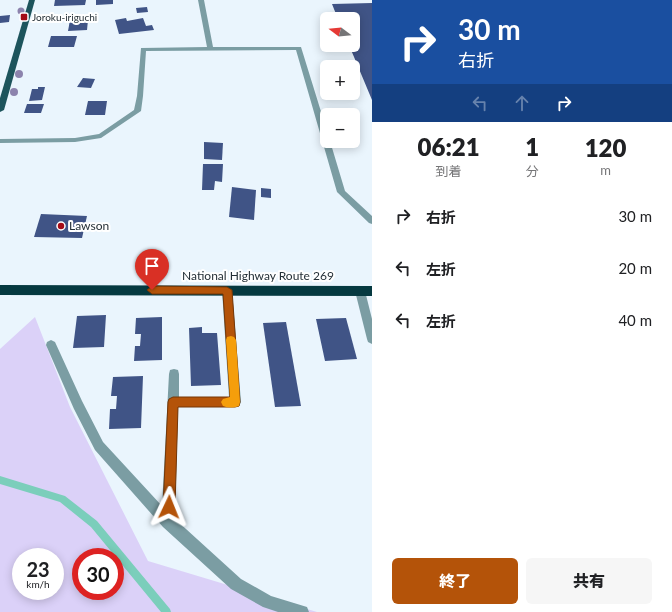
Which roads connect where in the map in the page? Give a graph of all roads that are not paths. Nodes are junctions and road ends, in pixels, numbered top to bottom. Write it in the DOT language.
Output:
graph roads {
  1 [pos="32,0"];
  2 [pos="201,0"];
  3 [pos="210,48"];
  4 [pos="0,110"];
  5 [pos="0,141"];
  6 [pos="372,221"];
  7 [pos="0,290"];
  8 [pos="227,290"];
  9 [pos="360,291"];
  10 [pos="372,291"];
  11 [pos="372,339"];
  12 [pos="51,345"];
  13 [pos="174,374"];
  14 [pos="173,402"];
  15 [pos="168,522"];
  16 [pos="302,612"];
  1 -- 4 [label="main road"];
  2 -- 3 [label="street"];
  3 -- 5 [label="street"];
  3 -- 6 [label="street"];
  7 -- 8 [label="highway, National Highway Route 269"];
  8 -- 9 [label="highway, National Highway Route 269"];
  8 -- 14 [label="street"];
  9 -- 10 [label="highway, National Highway Route 269"];
  9 -- 11 [label="street"];
  12 -- 15 [label="street"];
  13 -- 14 [label="street"];
  14 -- 15 [label="street"];
  15 -- 16 [label="street"];
}
